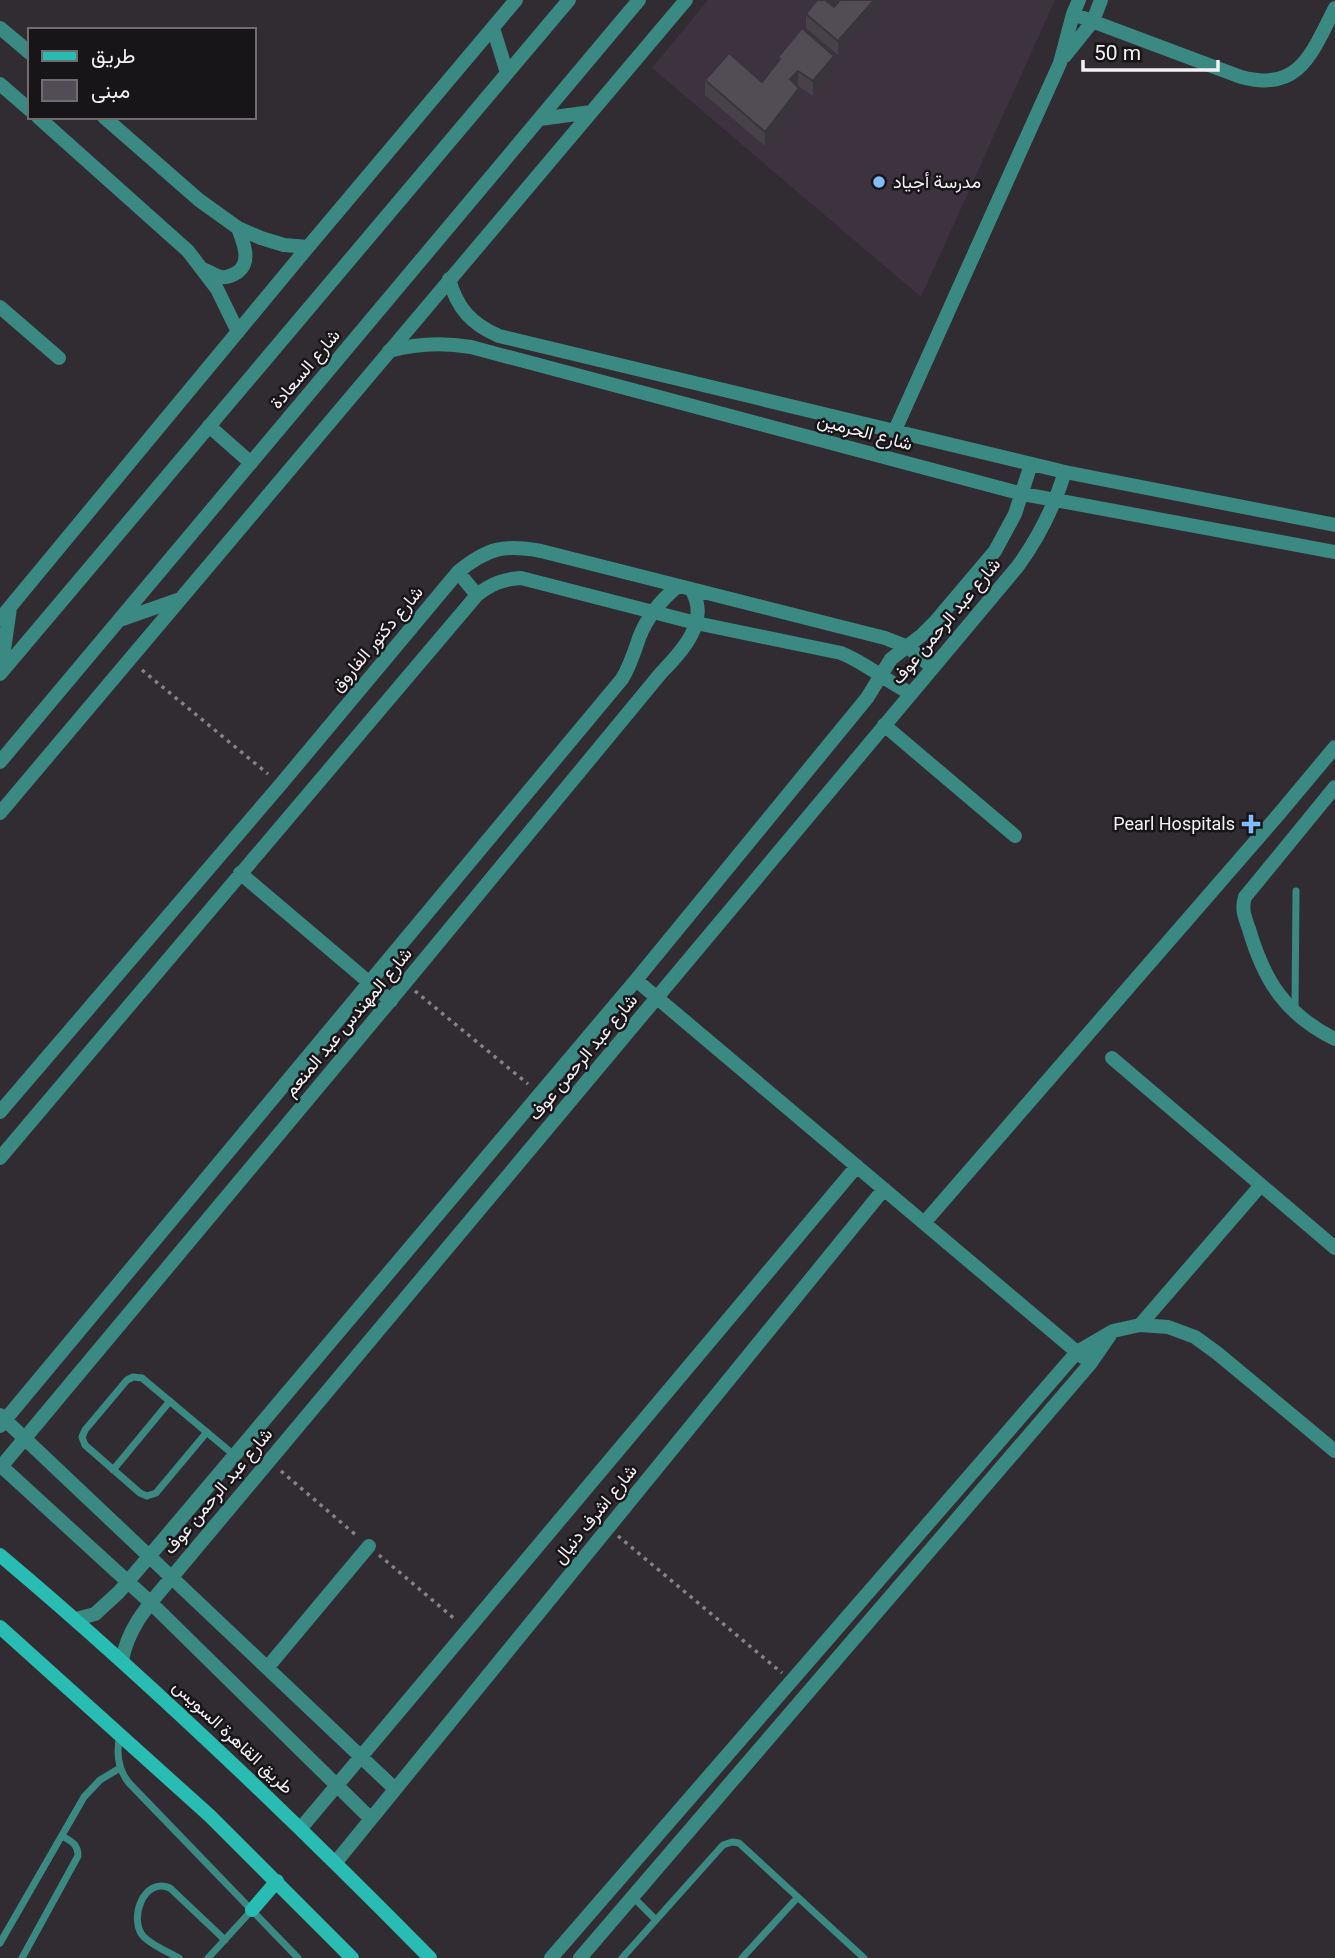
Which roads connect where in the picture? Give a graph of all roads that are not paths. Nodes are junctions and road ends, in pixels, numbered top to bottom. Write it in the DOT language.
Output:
graph roads {
  1 [pos="516,0"];
  2 [pos="569,0"];
  3 [pos="639,0"];
  4 [pos="686,0"];
  5 [pos="1101,0"];
  6 [pos="1076,7"];
  7 [pos="1335,8"];
  8 [pos="1093,21"];
  9 [pos="0,28"];
  10 [pos="493,28"];
  11 [pos="28,51"];
  12 [pos="1060,63"];
  13 [pos="507,73"];
  14 [pos="0,84"];
  15 [pos="28,108"];
  16 [pos="591,112"];
  17 [pos="40,119"];
  18 [pos="106,119"];
  19 [pos="540,119"];
  20 [pos="238,228"];
  21 [pos="308,247"];
  22 [pos="203,270"];
  23 [pos="449,279"];
  24 [pos="0,307"];
  25 [pos="238,332"];
  26 [pos="389,351"];
  27 [pos="59,358"];
  28 [pos="209,426"];
  29 [pos="895,430"];
  30 [pos="251,463"];
  31 [pos="1031,464"];
  32 [pos="1065,472"];
  33 [pos="1023,494"];
  34 [pos="1056,501"];
  35 [pos="1335,525"];
  36 [pos="1335,552"];
  37 [pos="458,572"];
  38 [pos="685,587"];
  39 [pos="477,595"];
  40 [pos="181,598"];
  41 [pos="10,607"];
  42 [pos="653,611"];
  43 [pos="0,619"];
  44 [pos="118,621"];
  45 [pos="696,623"];
  46 [pos="908,647"];
  47 [pos="932,667"];
  48 [pos="0,673"];
  49 [pos="880,675"];
  50 [pos="910,693"];
  51 [pos="884,725"];
  52 [pos="1335,747"];
  53 [pos="0,762"];
  54 [pos="1301,788"];
  55 [pos="1335,788"];
  56 [pos="1321,805"];
  57 [pos="0,813"];
  58 [pos="1279,814"];
  59 [pos="1299,832"];
  60 [pos="1015,836"];
  61 [pos="240,873"];
  62 [pos="1296,891"];
  63 [pos="636,980"];
  64 [pos="369,982"];
  65 [pos="658,998"];
  66 [pos="391,1001"];
  67 [pos="1295,1014"];
  68 [pos="1335,1039"];
  69 [pos="1112,1058"];
  70 [pos="0,1112"];
  71 [pos="0,1158"];
  72 [pos="857,1166"];
  73 [pos="1261,1185"];
  74 [pos="884,1189"];
  75 [pos="924,1223"];
  76 [pos="1335,1248"];
  77 [pos="1140,1325"];
  78 [pos="1113,1331"];
  79 [pos="1077,1352"];
  80 [pos="1090,1364"];
  81 [pos="170,1401"];
  82 [pos="2,1421"];
  83 [pos="207,1432"];
  84 [pos="25,1439"];
  85 [pos="1335,1451"];
  86 [pos="234,1455"];
  87 [pos="1,1466"];
  88 [pos="113,1470"];
  89 [pos="369,1546"];
  90 [pos="0,1555"];
  91 [pos="149,1556"];
  92 [pos="172,1577"];
  93 [pos="128,1581"];
  94 [pos="151,1603"];
  95 [pos="76,1619"];
  96 [pos="0,1627"];
  97 [pos="122,1660"];
  98 [pos="267,1668"];
  99 [pos="120,1734"];
  100 [pos="361,1756"];
  101 [pos="120,1768"];
  102 [pos="337,1785"];
  103 [pos="395,1789"];
  104 [pos="371,1819"];
  105 [pos="301,1828"];
  106 [pos="62,1836"];
  107 [pos="336,1862"];
  108 [pos="277,1881"];
  109 [pos="632,1897"];
  110 [pos="798,1897"];
  111 [pos="252,1910"];
  112 [pos="656,1920"];
  113 [pos="225,1940"];
  114 [pos="0,1943"];
  115 [pos="22,1958"];
  116 [pos="179,1958"];
  117 [pos="208,1958"];
  118 [pos="298,1958"];
  119 [pos="352,1958"];
  120 [pos="430,1958"];
  121 [pos="551,1958"];
  122 [pos="580,1958"];
  123 [pos="622,1958"];
  124 [pos="742,1958"];
  125 [pos="864,1958"];
  1 -- 10 [label="street"];
  2 -- 13 [label="street, شارع السعادة"];
  3 -- 19 [label="street, شارع السعادة"];
  4 -- 16 [label="street"];
  5 -- 8 [label="street"];
  6 -- 8 [label="street"];
  6 -- 12 [label="street"];
  7 -- 8 [label="street"];
  8 -- 12 [label="street"];
  9 -- 11 [label="street"];
  10 -- 13 [label="street"];
  10 -- 21 [label="street"];
  12 -- 29 [label="street"];
  13 -- 28 [label="street, شارع السعادة"];
  14 -- 15 [label="street"];
  16 -- 19 [label="street"];
  16 -- 23 [label="street"];
  17 -- 22 [label="street"];
  18 -- 20 [label="street"];
  19 -- 30 [label="street, شارع السعادة"];
  20 -- 21 [label="street"];
  20 -- 22 [label="street"];
  21 -- 25 [label="street"];
  22 -- 25 [label="street"];
  23 -- 26 [label="street"];
  23 -- 29 [label="street, شارع الحرمين"];
  24 -- 27 [label="street"];
  25 -- 41 [label="street"];
  26 -- 33 [label="street, شارع الحرمين"];
  26 -- 40 [label="street"];
  28 -- 30 [label="street"];
  28 -- 48 [label="street, شارع السعادة"];
  29 -- 31 [label="street, شارع الحرمين"];
  30 -- 44 [label="street, شارع السعادة"];
  31 -- 32 [label="street, شارع الحرمين"];
  31 -- 33 [label="street, شارع عبد الرحمن عوف"];
  32 -- 34 [label="street, شارع عبد الرحمن عوف"];
  32 -- 35 [label="street, شارع الحرمين"];
  33 -- 34 [label="street, شارع الحرمين"];
  33 -- 46 [label="street, شارع عبد الرحمن عوف"];
  34 -- 36 [label="street, شارع الحرمين"];
  34 -- 47 [label="street, شارع عبد الرحمن عوف"];
  37 -- 38 [label="street, شارع دكتور الفاروق"];
  37 -- 39 [label="street"];
  37 -- 70 [label="street, شارع دكتور الفاروق"];
  38 -- 42 [label="street, شارع المهندس عبد المنعم"];
  38 -- 45 [label="street"];
  38 -- 46 [label="street, شارع دكتور الفاروق"];
  39 -- 42 [label="street"];
  39 -- 61 [label="street"];
  40 -- 44 [label="street"];
  40 -- 57 [label="street"];
  41 -- 43 [label="street"];
  41 -- 48 [label="street"];
  42 -- 45 [label="street"];
  42 -- 64 [label="street, شارع المهندس عبد المنعم"];
  44 -- 53 [label="street, شارع السعادة"];
  45 -- 49 [label="street"];
  45 -- 66 [label="street, شارع المهندس عبد المنعم"];
  46 -- 47 [label="street, شارع دكتور الفاروق"];
  46 -- 49 [label="street, شارع عبد الرحمن عوف"];
  47 -- 50 [label="street, شارع عبد الرحمن عوف"];
  49 -- 50 [label="street"];
  49 -- 63 [label="street, شارع عبد الرحمن عوف"];
  50 -- 51 [label="street, شارع عبد الرحمن عوف"];
  51 -- 60 [label="street"];
  51 -- 65 [label="street, شارع عبد الرحمن عوف"];
  52 -- 54 [label="street"];
  54 -- 56 [label="street"];
  54 -- 58 [label="street"];
  55 -- 56 [label="street"];
  56 -- 59 [label="street"];
  58 -- 59 [label="street"];
  58 -- 75 [label="street"];
  59 -- 67 [label="street"];
  61 -- 64 [label="street"];
  61 -- 71 [label="street"];
  62 -- 67 [label="lane"];
  63 -- 65 [label="street"];
  63 -- 86 [label="street, شارع عبد الرحمن عوف"];
  64 -- 66 [label="street"];
  64 -- 82 [label="street, شارع المهندس عبد المنعم"];
  65 -- 72 [label="street"];
  65 -- 92 [label="street, شارع عبد الرحمن عوف"];
  66 -- 84 [label="street, شارع المهندس عبد المنعم"];
  67 -- 68 [label="street"];
  69 -- 73 [label="street"];
  72 -- 74 [label="street"];
  72 -- 100 [label="street, شارع اشرف دنيال"];
  73 -- 76 [label="street"];
  73 -- 77 [label="street"];
  74 -- 75 [label="street"];
  74 -- 103 [label="street, شارع اشرف دنيال"];
  75 -- 79 [label="street"];
  77 -- 78 [label="street"];
  77 -- 85 [label="street"];
  78 -- 79 [label="street"];
  78 -- 80 [label="street"];
  79 -- 80 [label="street"];
  79 -- 121 [label="street"];
  80 -- 109 [label="street"];
  81 -- 83 [label="lane"];
  81 -- 88 [label="lane"];
  81 -- 88 [label="lane"];
  82 -- 84 [label="street"];
  83 -- 86 [label="lane"];
  83 -- 88 [label="lane"];
  84 -- 87 [label="street, شارع المهندس عبد المنعم"];
  84 -- 91 [label="street"];
  86 -- 91 [label="street, شارع عبد الرحمن عوف"];
  87 -- 93 [label="street"];
  89 -- 98 [label="street"];
  90 -- 95 [label="main road, طريق القاهرة السويس"];
  91 -- 92 [label="street"];
  91 -- 93 [label="street, شارع عبد الرحمن عوف"];
  92 -- 94 [label="street, شارع عبد الرحمن عوف"];
  92 -- 98 [label="street"];
  93 -- 94 [label="street"];
  93 -- 95 [label="street, شارع عبد الرحمن عوف"];
  94 -- 97 [label="street, شارع عبد الرحمن عوف"];
  94 -- 102 [label="street"];
  95 -- 97 [label="main road, طريق القاهرة السويس"];
  96 -- 99 [label="main road"];
  97 -- 105 [label="main road, طريق القاهرة السويس"];
  98 -- 100 [label="street"];
  99 -- 101 [label="lane"];
  99 -- 108 [label="main road"];
  100 -- 102 [label="street, شارع اشرف دنيال"];
  100 -- 103 [label="street"];
  101 -- 106 [label="lane"];
  101 -- 111 [label="lane"];
  102 -- 104 [label="street"];
  102 -- 105 [label="street, شارع اشرف دنيال"];
  103 -- 104 [label="street, شارع اشرف دنيال"];
  104 -- 107 [label="street, شارع اشرف دنيال"];
  105 -- 107 [label="main road, طريق القاهرة السويس"];
  106 -- 114 [label="lane"];
  106 -- 115 [label="lane"];
  107 -- 120 [label="main road, طريق القاهرة السويس"];
  108 -- 111 [label="main road"];
  108 -- 119 [label="main road"];
  109 -- 112 [label="lane"];
  109 -- 122 [label="street"];
  110 -- 112 [label="lane"];
  110 -- 124 [label="lane"];
  110 -- 125 [label="lane"];
  111 -- 113 [label="lane"];
  111 -- 118 [label="lane"];
  112 -- 123 [label="lane"];
  113 -- 116 [label="lane"];
  113 -- 117 [label="lane"];
}
